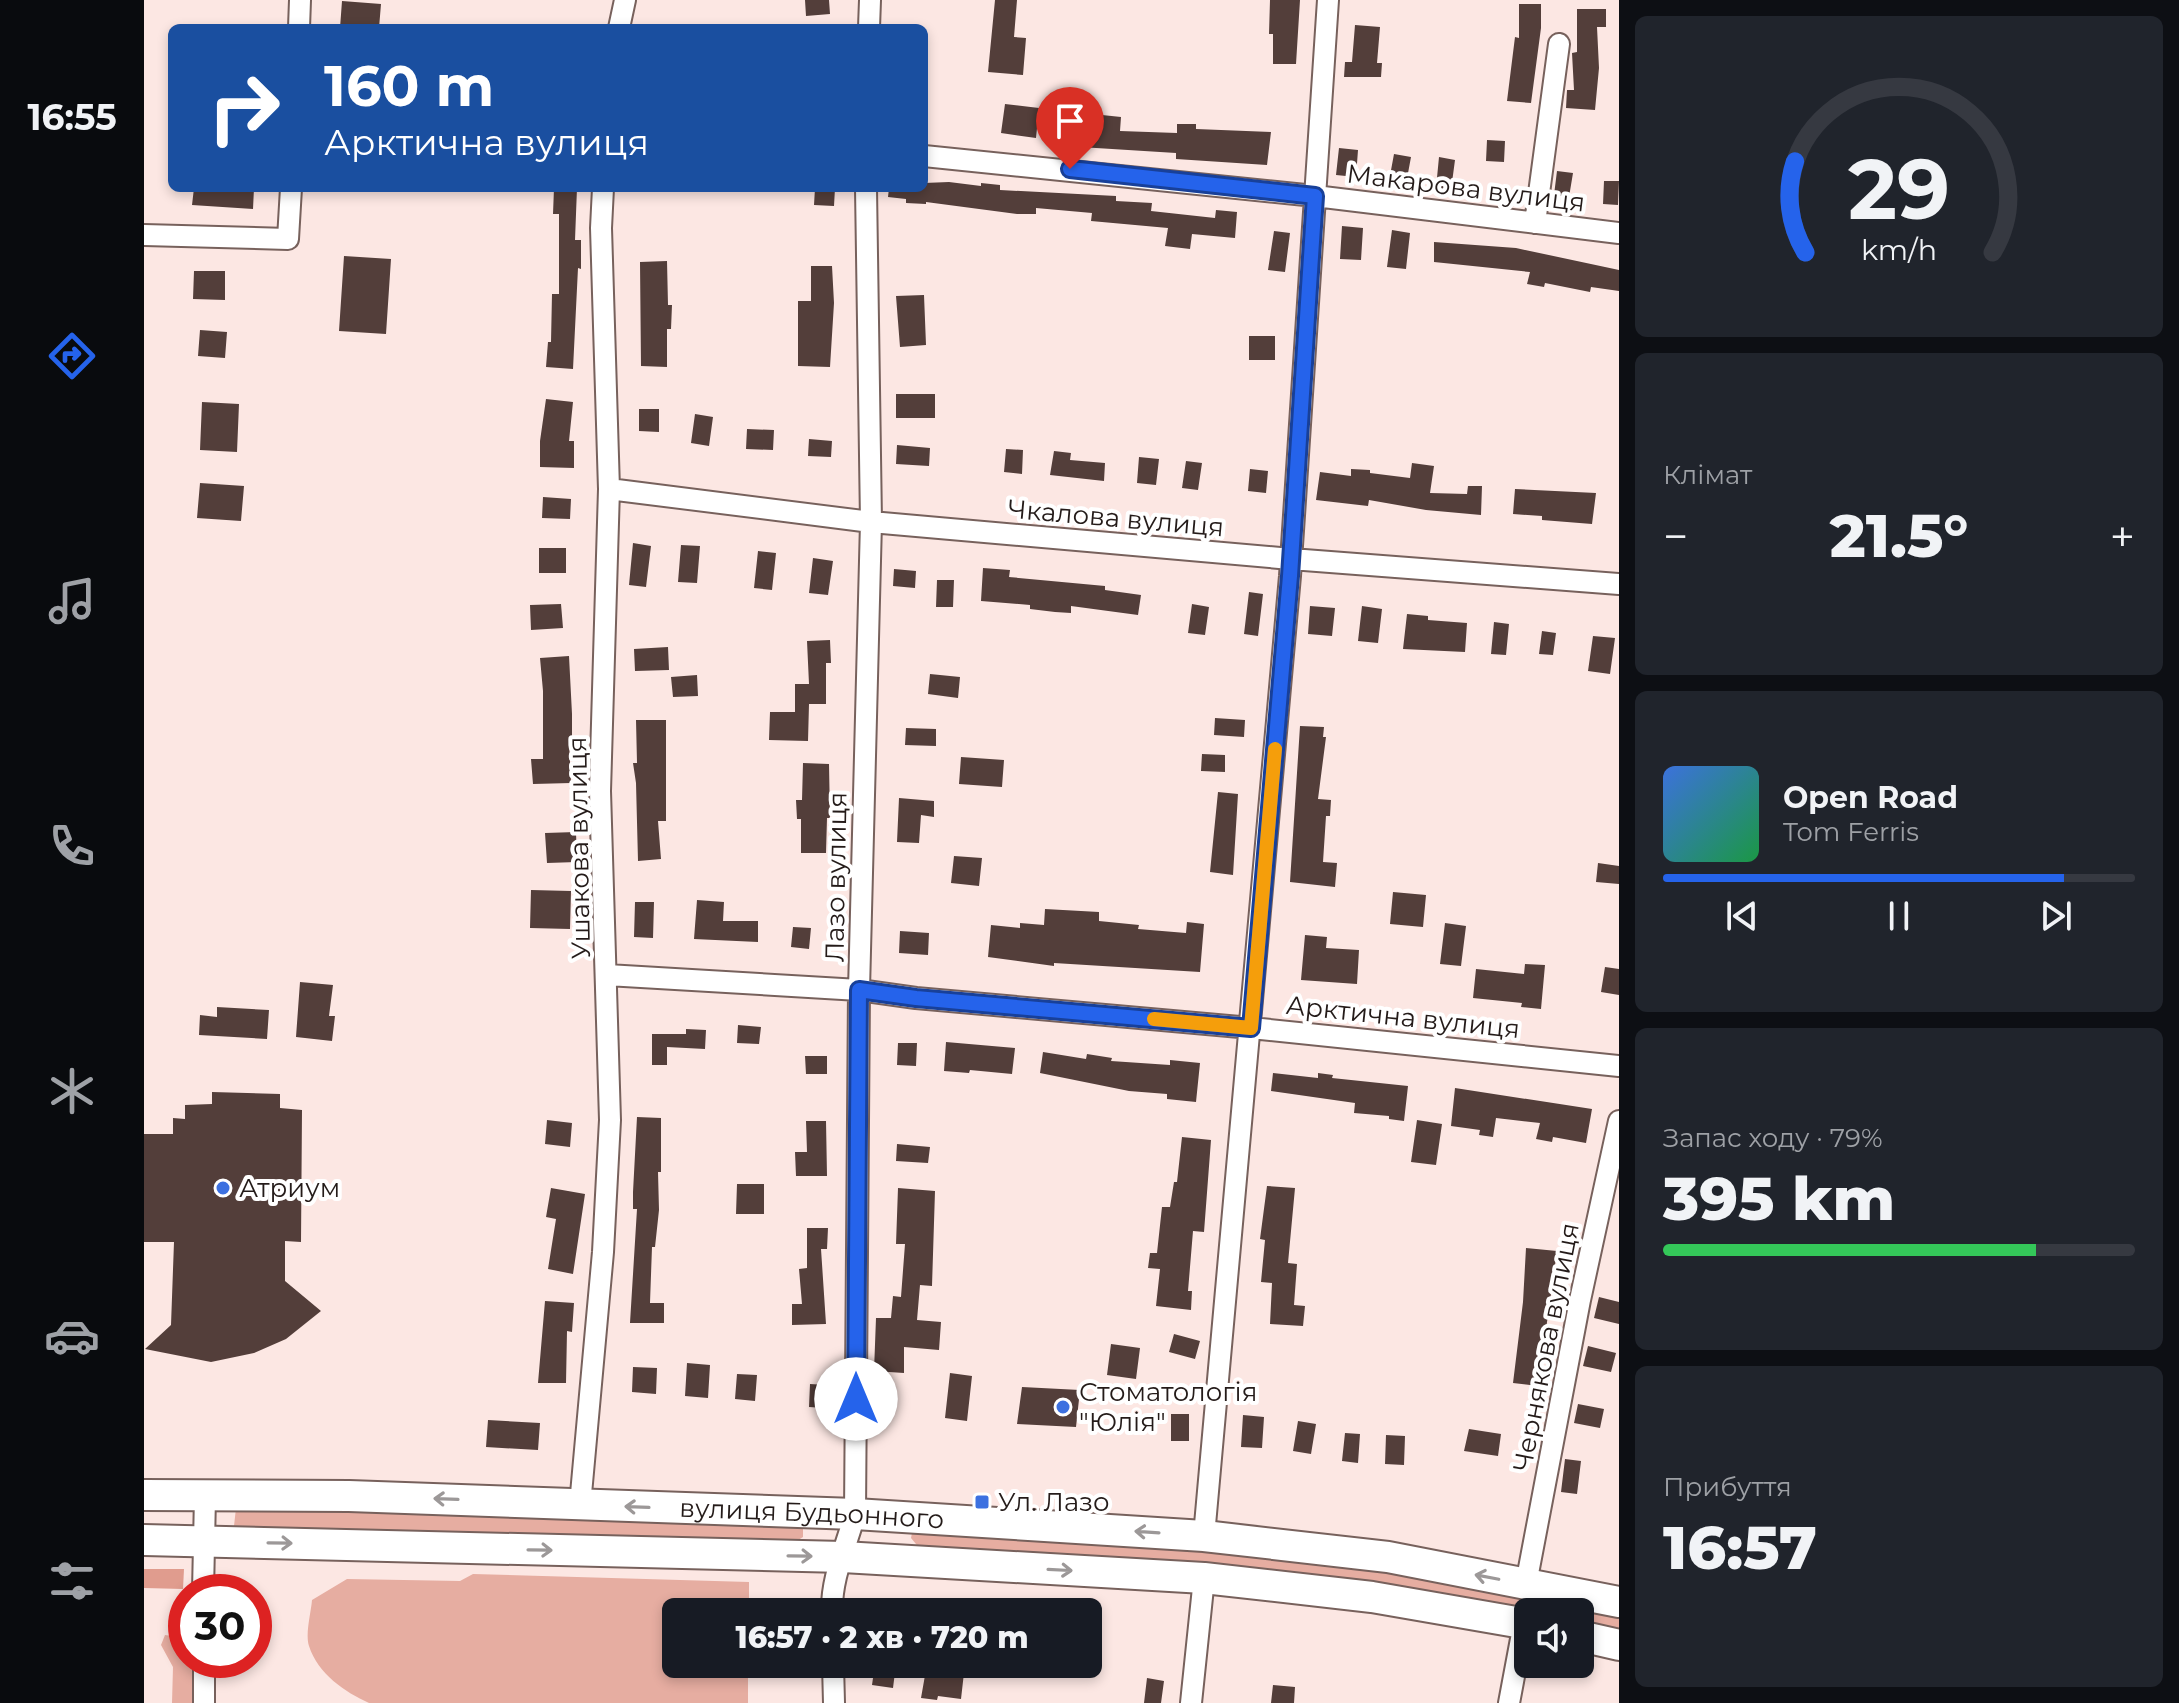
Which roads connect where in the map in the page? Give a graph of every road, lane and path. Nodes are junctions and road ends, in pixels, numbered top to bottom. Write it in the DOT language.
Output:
graph roads {
  1 [pos="300,0"];
  2 [pos="625,0"];
  3 [pos="870,0"];
  4 [pos="1328,0"];
  5 [pos="299,24"];
  6 [pos="620,24"];
  7 [pos="869,24"];
  8 [pos="1559,44"];
  9 [pos="928,156"];
  10 [pos="291,192"];
  11 [pos="603,192"];
  12 [pos="866,192"];
  13 [pos="1315,196"];
  14 [pos="1535,223"];
  15 [pos="1619,233"];
  16 [pos="144,235"];
  17 [pos="609,489"];
  18 [pos="871,522"];
  19 [pos="1291,559"];
  20 [pos="1619,584"];
  21 [pos="607,975"];
  22 [pos="859,990"];
  23 [pos="1251,1028"];
  24 [pos="1619,1066"];
  25 [pos="1619,1121"];
  26 [pos="144,1495"];
  27 [pos="205,1496"];
  28 [pos="580,1505"];
  29 [pos="855,1514"];
  30 [pos="1204,1536"];
  31 [pos="144,1540"];
  32 [pos="202,1541"];
  33 [pos="843,1557"];
  34 [pos="203,1574"];
  35 [pos="1204,1578"];
  36 [pos="1526,1584"];
  37 [pos="832,1598"];
  38 [pos="1619,1602"];
  39 [pos="1514,1621"];
  40 [pos="1594,1639"];
  41 [pos="1619,1645"];
  42 [pos="204,1678"];
  43 [pos="833,1678"];
  44 [pos="1514,1678"];
  45 [pos="204,1703"];
  46 [pos="834,1703"];
  47 [pos="1191,1703"];
  48 [pos="1509,1703"];
  1 -- 5 [label="street"];
  2 -- 6 [label="street"];
  3 -- 7 [label="street"];
  4 -- 13 [label="street"];
  8 -- 14 [label="street"];
  9 -- 13 [label="street, Макарова вулиця"];
  10 -- 16 [label="street"];
  11 -- 17 [label="street, Ушакова вулиця"];
  12 -- 18 [label="street, Лазо вулиця"];
  13 -- 14 [label="street, Макарова вулиця"];
  13 -- 19 [label="street"];
  14 -- 15 [label="street, Макарова вулиця"];
  17 -- 18 [label="street, Чкалова вулиця"];
  17 -- 21 [label="street, Ушакова вулиця"];
  18 -- 19 [label="street, Чкалова вулиця"];
  18 -- 22 [label="street, Лазо вулиця"];
  19 -- 20 [label="street, Чкалова вулиця"];
  19 -- 23 [label="street"];
  21 -- 22 [label="street, Арктична вулиця"];
  21 -- 28 [label="street, Ушакова вулиця"];
  22 -- 23 [label="street, Арктична вулиця"];
  22 -- 29 [label="street, Лазо вулиця"];
  23 -- 24 [label="street, Арктична вулиця"];
  23 -- 30 [label="street"];
  25 -- 36 [label="street, Чернякова вулиця"];
  26 -- 27 [label="main road, вулиця Будьонного"];
  28 -- 27 [label="main road, вулиця Будьонного, one-way"];
  27 -- 32 [label="street"];
  29 -- 28 [label="main road, вулиця Будьонного, one-way"];
  30 -- 29 [label="main road, вулиця Будьонного, one-way"];
  29 -- 33 [label="street, Лазо вулиця"];
  36 -- 30 [label="main road, вулиця Будьонного, one-way"];
  31 -- 32 [label="main road, вулиця Будьонного"];
  32 -- 33 [label="main road, вулиця Будьонного, one-way"];
  32 -- 34 [label="street"];
  33 -- 35 [label="main road, вулиця Будьонного, one-way"];
  33 -- 37 [label="street, Лазо вулиця"];
  35 -- 39 [label="main road, вулиця Будьонного"];
  35 -- 47 [label="street"];
  36 -- 38 [label="main road, вулиця Будьонного"];
  40 -- 41 [label="main road"];
  42 -- 45 [label="street"];
  43 -- 46 [label="street"];
  44 -- 48 [label="street"];
}
